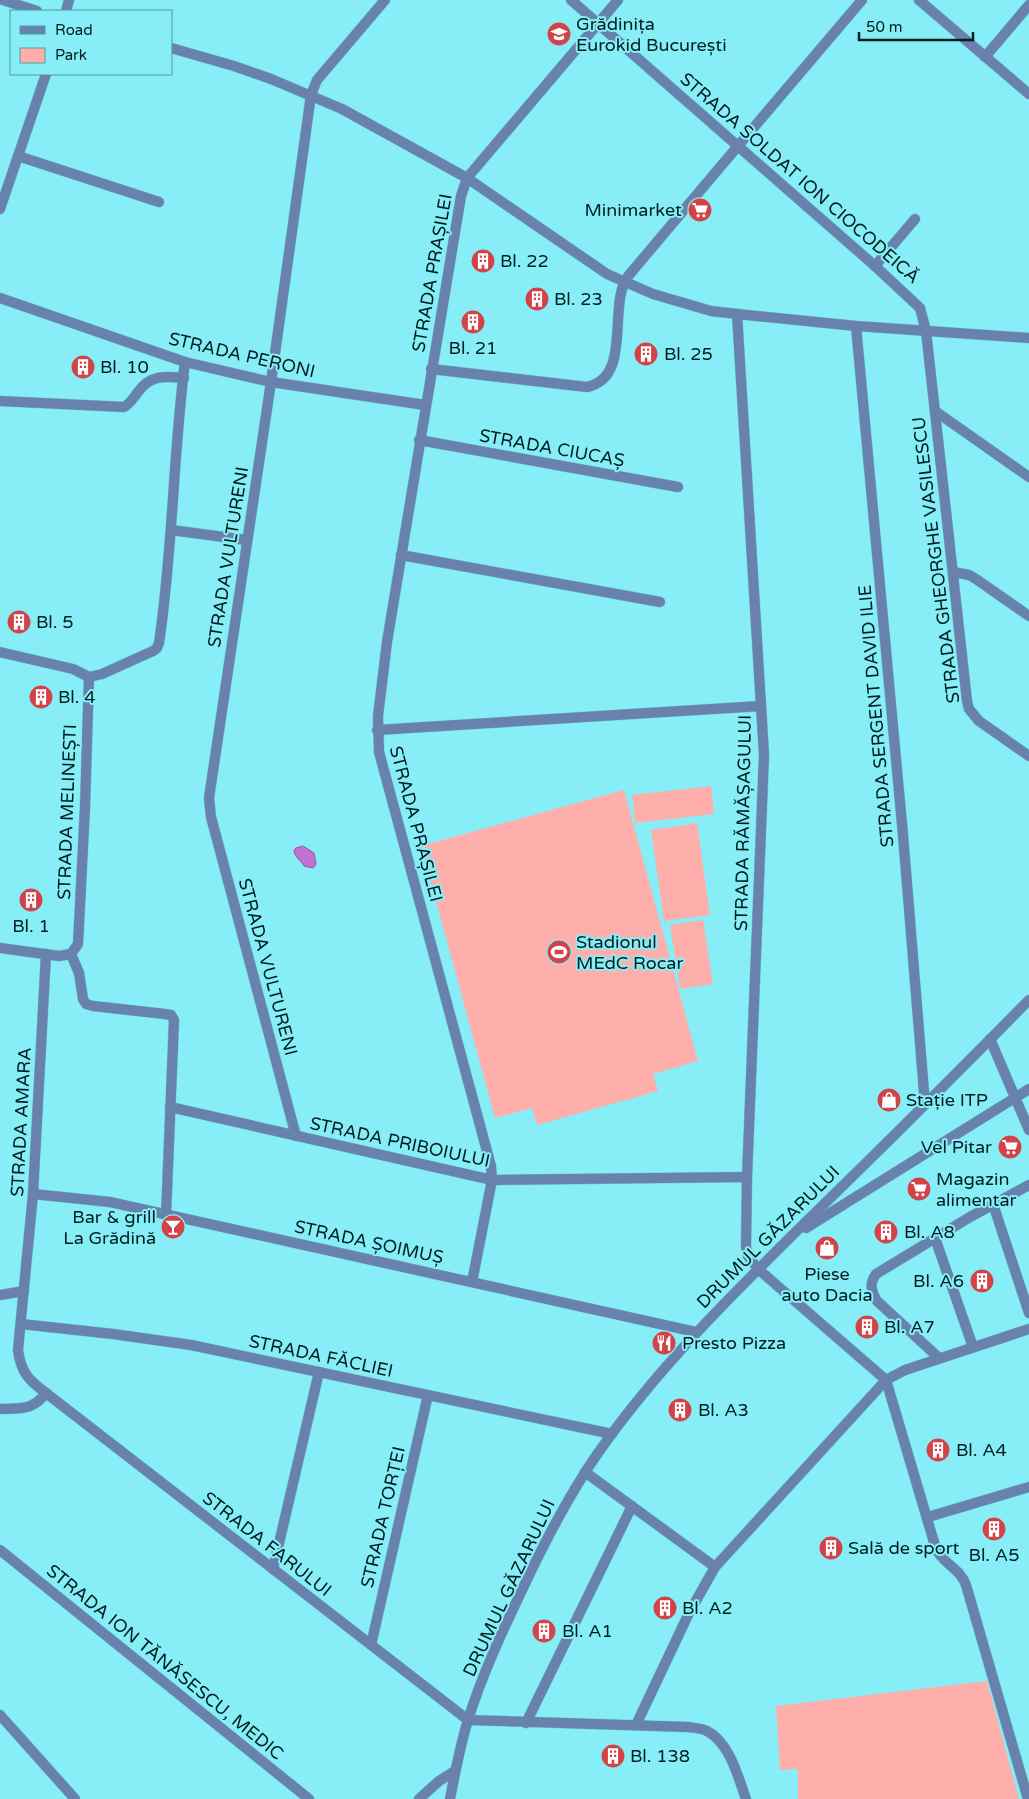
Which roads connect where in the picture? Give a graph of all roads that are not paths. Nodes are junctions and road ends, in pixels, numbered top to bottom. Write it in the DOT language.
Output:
graph roads {
  1 [pos="3,0"];
  2 [pos="385,0"];
  3 [pos="571,0"];
  4 [pos="618,0"];
  5 [pos="862,0"];
  6 [pos="919,0"];
  7 [pos="1029,5"];
  8 [pos="34,10"];
  9 [pos="599,24"];
  10 [pos="172,48"];
  11 [pos="985,57"];
  12 [pos="46,75"];
  13 [pos="1029,94"];
  14 [pos="311,95"];
  15 [pos="739,146"];
  16 [pos="18,156"];
  17 [pos="467,178"];
  18 [pos="159,202"];
  19 [pos="0,209"];
  20 [pos="915,219"];
  21 [pos="875,266"];
  22 [pos="623,282"];
  23 [pos="0,298"];
  24 [pos="737,314"];
  25 [pos="856,326"];
  26 [pos="926,331"];
  27 [pos="1029,338"];
  28 [pos="185,362"];
  29 [pos="431,368"];
  30 [pos="184,378"];
  31 [pos="271,382"];
  32 [pos="0,401"];
  33 [pos="425,405"];
  34 [pos="935,411"];
  35 [pos="419,440"];
  36 [pos="1029,477"];
  37 [pos="678,487"];
  38 [pos="171,530"];
  39 [pos="246,540"];
  40 [pos="401,555"];
  41 [pos="953,572"];
  42 [pos="660,602"];
  43 [pos="1029,616"];
  44 [pos="0,652"];
  45 [pos="89,677"];
  46 [pos="761,706"];
  47 [pos="377,730"];
  48 [pos="1029,756"];
  49 [pos="0,948"];
  50 [pos="46,954"];
  51 [pos="72,954"];
  52 [pos="1029,1000"];
  53 [pos="990,1039"];
  54 [pos="1029,1089"];
  55 [pos="1015,1098"];
  56 [pos="925,1104"];
  57 [pos="170,1107"];
  58 [pos="1029,1130"];
  59 [pos="296,1136"];
  60 [pos="747,1177"];
  61 [pos="492,1180"];
  62 [pos="1029,1185"];
  63 [pos="34,1194"];
  64 [pos="993,1204"];
  65 [pos="166,1214"];
  66 [pos="790,1238"];
  67 [pos="935,1238"];
  68 [pos="758,1269"];
  69 [pos="472,1282"];
  70 [pos="24,1291"];
  71 [pos="0,1295"];
  72 [pos="1029,1313"];
  73 [pos="21,1324"];
  74 [pos="1029,1329"];
  75 [pos="696,1332"];
  76 [pos="973,1347"];
  77 [pos="939,1358"];
  78 [pos="319,1372"];
  79 [pos="886,1380"];
  80 [pos="46,1393"];
  81 [pos="428,1395"];
  82 [pos="0,1409"];
  83 [pos="612,1434"];
  84 [pos="585,1472"];
  85 [pos="1029,1487"];
  86 [pos="632,1506"];
  87 [pos="928,1517"];
  88 [pos="0,1550"];
  89 [pos="715,1567"];
  90 [pos="273,1569"];
  91 [pos="371,1645"];
  92 [pos="0,1715"];
  93 [pos="468,1720"];
  94 [pos="526,1723"];
  95 [pos="636,1725"];
  96 [pos="455,1771"];
  97 [pos="75,1799"];
  98 [pos="309,1799"];
  99 [pos="420,1799"];
  100 [pos="450,1799"];
  101 [pos="746,1799"];
  102 [pos="1028,1799"];
  1 -- 8 [label="street"];
  2 -- 14 [label="street, STRADA VULTURENI"];
  3 -- 9 [label="street, STRADA SOLDAT ION CIOCODEICĂ"];
  4 -- 9 [label="street, STRADA PRAȘILEI"];
  5 -- 15 [label="street"];
  6 -- 11 [label="street"];
  7 -- 11 [label="street"];
  9 -- 15 [label="street, STRADA SOLDAT ION CIOCODEICĂ"];
  9 -- 17 [label="street, STRADA PRAȘILEI"];
  10 -- 14 [label="street"];
  11 -- 13 [label="street"];
  12 -- 16 [label="street"];
  14 -- 17 [label="street"];
  14 -- 31 [label="street, STRADA VULTURENI"];
  15 -- 21 [label="street, STRADA SOLDAT ION CIOCODEICĂ"];
  15 -- 22 [label="street"];
  16 -- 18 [label="street"];
  16 -- 19 [label="street"];
  17 -- 22 [label="street"];
  17 -- 29 [label="street, STRADA PRAȘILEI"];
  20 -- 21 [label="street"];
  21 -- 26 [label="street, STRADA SOLDAT ION CIOCODEICĂ"];
  22 -- 24 [label="street"];
  22 -- 29 [label="street, STRADA PRAȘILEI"];
  23 -- 28 [label="street, STRADA PERONI"];
  24 -- 25 [label="street"];
  24 -- 46 [label="street, STRADA RĂMĂȘAGULUI"];
  25 -- 26 [label="street"];
  25 -- 56 [label="street, STRADA SERGENT DAVID ILIE"];
  26 -- 27 [label="street"];
  26 -- 34 [label="street, STRADA GHEORGHE VASILESCU"];
  28 -- 30 [label="street"];
  28 -- 31 [label="street, STRADA PERONI"];
  29 -- 33 [label="street, STRADA PRAȘILEI"];
  30 -- 32 [label="street"];
  30 -- 38 [label="street"];
  31 -- 33 [label="street, STRADA PERONI"];
  31 -- 39 [label="street, STRADA VULTURENI"];
  33 -- 35 [label="street, STRADA PRAȘILEI"];
  34 -- 36 [label="street"];
  34 -- 41 [label="street, STRADA GHEORGHE VASILESCU"];
  35 -- 37 [label="street, STRADA CIUCAȘ"];
  35 -- 40 [label="street, STRADA PRAȘILEI"];
  38 -- 39 [label="street"];
  38 -- 45 [label="street"];
  39 -- 59 [label="street, STRADA VULTURENI"];
  40 -- 42 [label="street"];
  40 -- 47 [label="street, STRADA PRAȘILEI"];
  41 -- 43 [label="street"];
  41 -- 48 [label="street, STRADA GHEORGHE VASILESCU"];
  44 -- 45 [label="street"];
  45 -- 51 [label="street, STRADA MELINEȘTI"];
  46 -- 47 [label="street"];
  46 -- 60 [label="street, STRADA RĂMĂȘAGULUI"];
  47 -- 61 [label="street, STRADA PRAȘILEI"];
  49 -- 50 [label="street"];
  50 -- 51 [label="street"];
  50 -- 63 [label="street, STRADA AMARA"];
  51 -- 57 [label="street"];
  52 -- 53 [label="street, DRUMUL GĂZARULUI"];
  53 -- 55 [label="street"];
  53 -- 56 [label="street, DRUMUL GĂZARULUI"];
  54 -- 55 [label="street"];
  55 -- 58 [label="street"];
  55 -- 66 [label="street"];
  56 -- 66 [label="street, DRUMUL GĂZARULUI"];
  57 -- 59 [label="street, STRADA PRIBOIULUI"];
  57 -- 65 [label="street"];
  59 -- 61 [label="street, STRADA PRIBOIULUI"];
  60 -- 61 [label="street, STRADA PRIBOIULUI"];
  60 -- 68 [label="street, STRADA RĂMĂȘAGULUI"];
  61 -- 69 [label="street, STRADA PRAȘILEI"];
  62 -- 64 [label="street"];
  63 -- 65 [label="street, STRADA ȘOIMUȘ"];
  63 -- 70 [label="street, STRADA AMARA"];
  64 -- 67 [label="street"];
  64 -- 72 [label="street"];
  65 -- 69 [label="street, STRADA ȘOIMUȘ"];
  66 -- 68 [label="street, DRUMUL GĂZARULUI"];
  67 -- 76 [label="street"];
  67 -- 77 [label="street"];
  68 -- 75 [label="street, DRUMUL GĂZARULUI"];
  68 -- 79 [label="street"];
  69 -- 75 [label="street, STRADA ȘOIMUȘ"];
  70 -- 71 [label="street"];
  70 -- 73 [label="street, STRADA FARULUI"];
  73 -- 78 [label="street, STRADA FĂCLIEI"];
  73 -- 80 [label="street, STRADA FARULUI"];
  74 -- 76 [label="street"];
  75 -- 83 [label="street, DRUMUL GĂZARULUI"];
  76 -- 77 [label="street"];
  77 -- 79 [label="street"];
  78 -- 81 [label="street, STRADA FĂCLIEI"];
  78 -- 90 [label="street"];
  79 -- 87 [label="street"];
  79 -- 89 [label="street"];
  80 -- 82 [label="street"];
  80 -- 90 [label="street, STRADA FARULUI"];
  81 -- 83 [label="street, STRADA FĂCLIEI"];
  81 -- 91 [label="street, STRADA TORȚEI"];
  83 -- 84 [label="street, DRUMUL GĂZARULUI"];
  84 -- 86 [label="street"];
  84 -- 93 [label="street, DRUMUL GĂZARULUI"];
  85 -- 87 [label="street"];
  86 -- 89 [label="street"];
  86 -- 94 [label="street"];
  87 -- 102 [label="street"];
  88 -- 98 [label="street, STRADA ION TĂNĂSESCU, MEDIC"];
  89 -- 95 [label="street"];
  90 -- 91 [label="street, STRADA FARULUI"];
  91 -- 93 [label="street, STRADA FARULUI"];
  92 -- 97 [label="street"];
  93 -- 94 [label="street"];
  93 -- 96 [label="street, DRUMUL GĂZARULUI"];
  94 -- 95 [label="street"];
  95 -- 101 [label="street"];
  96 -- 99 [label="street"];
  96 -- 100 [label="street, DRUMUL GĂZARULUI"];
}
